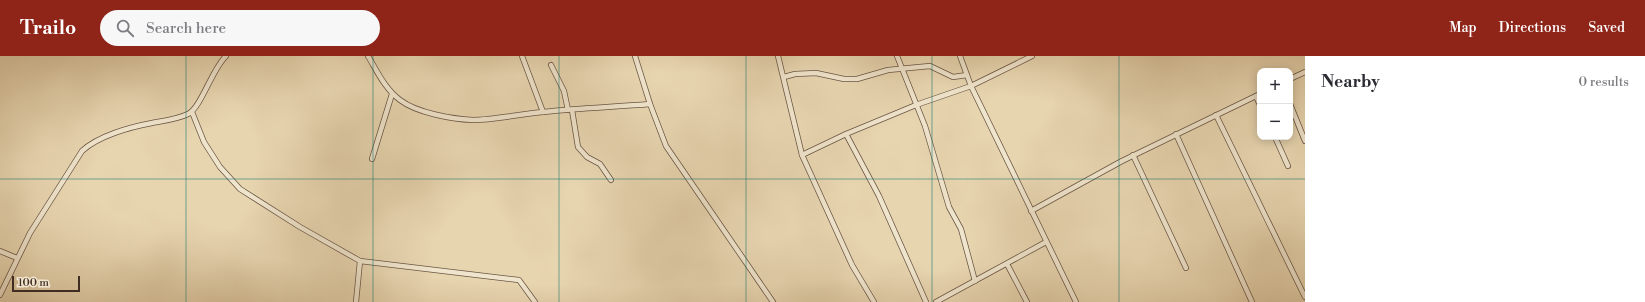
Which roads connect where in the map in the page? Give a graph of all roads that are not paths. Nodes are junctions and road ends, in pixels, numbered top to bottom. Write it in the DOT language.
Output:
graph roads {
  1 [pos="226,56"];
  2 [pos="368,56"];
  3 [pos="522,56"];
  4 [pos="635,56"];
  5 [pos="778,56"];
  6 [pos="897,56"];
  7 [pos="960,56"];
  8 [pos="1032,56"];
  9 [pos="551,65"];
  10 [pos="902,70"];
  11 [pos="1305,72"];
  12 [pos="967,75"];
  13 [pos="784,77"];
  14 [pos="1293,78"];
  15 [pos="972,86"];
  16 [pos="392,94"];
  17 [pos="1257,95"];
  18 [pos="650,104"];
  19 [pos="916,105"];
  20 [pos="570,110"];
  21 [pos="1293,111"];
  22 [pos="192,112"];
  23 [pos="543,112"];
  24 [pos="1216,115"];
  25 [pos="846,134"];
  26 [pos="1176,134"];
  27 [pos="1276,140"];
  28 [pos="1305,141"];
  29 [pos="802,155"];
  30 [pos="1133,155"];
  31 [pos="372,159"];
  32 [pos="1288,166"];
  33 [pos="611,180"];
  34 [pos="1031,211"];
  35 [pos="1046,242"];
  36 [pos="0,251"];
  37 [pos="17,258"];
  38 [pos="360,261"];
  39 [pos="1007,264"];
  40 [pos="1186,268"];
  41 [pos="975,281"];
  42 [pos="0,295"];
  43 [pos="1305,297"];
  44 [pos="356,302"];
  45 [pos="535,302"];
  46 [pos="773,302"];
  47 [pos="874,302"];
  48 [pos="926,302"];
  49 [pos="936,302"];
  50 [pos="1027,302"];
  51 [pos="1076,302"];
  52 [pos="1252,302"];
  1 -- 22 [label="street"];
  2 -- 16 [label="street"];
  3 -- 23 [label="street"];
  4 -- 18 [label="street"];
  5 -- 13 [label="street"];
  6 -- 10 [label="street"];
  7 -- 12 [label="street"];
  8 -- 15 [label="street"];
  9 -- 20 [label="street"];
  10 -- 12 [label="street"];
  10 -- 13 [label="street"];
  10 -- 19 [label="street"];
  11 -- 14 [label="street"];
  12 -- 15 [label="street"];
  13 -- 29 [label="street"];
  15 -- 19 [label="street"];
  15 -- 34 [label="street"];
  16 -- 23 [label="street"];
  16 -- 31 [label="street"];
  17 -- 24 [label="street"];
  18 -- 20 [label="street"];
  18 -- 46 [label="street"];
  19 -- 25 [label="street"];
  19 -- 41 [label="street"];
  20 -- 23 [label="street"];
  20 -- 33 [label="street"];
  21 -- 28 [label="street"];
  22 -- 37 [label="street"];
  22 -- 38 [label="street"];
  24 -- 26 [label="street"];
  24 -- 43 [label="street"];
  25 -- 29 [label="street"];
  25 -- 48 [label="street"];
  26 -- 30 [label="street"];
  26 -- 52 [label="street"];
  27 -- 32 [label="street"];
  29 -- 47 [label="street"];
  30 -- 34 [label="street"];
  30 -- 40 [label="street"];
  34 -- 35 [label="street"];
  35 -- 39 [label="street"];
  35 -- 51 [label="street"];
  36 -- 37 [label="street"];
  37 -- 42 [label="street"];
  38 -- 44 [label="street"];
  38 -- 45 [label="street"];
  39 -- 41 [label="street"];
  39 -- 50 [label="street"];
  41 -- 49 [label="street"];
}
